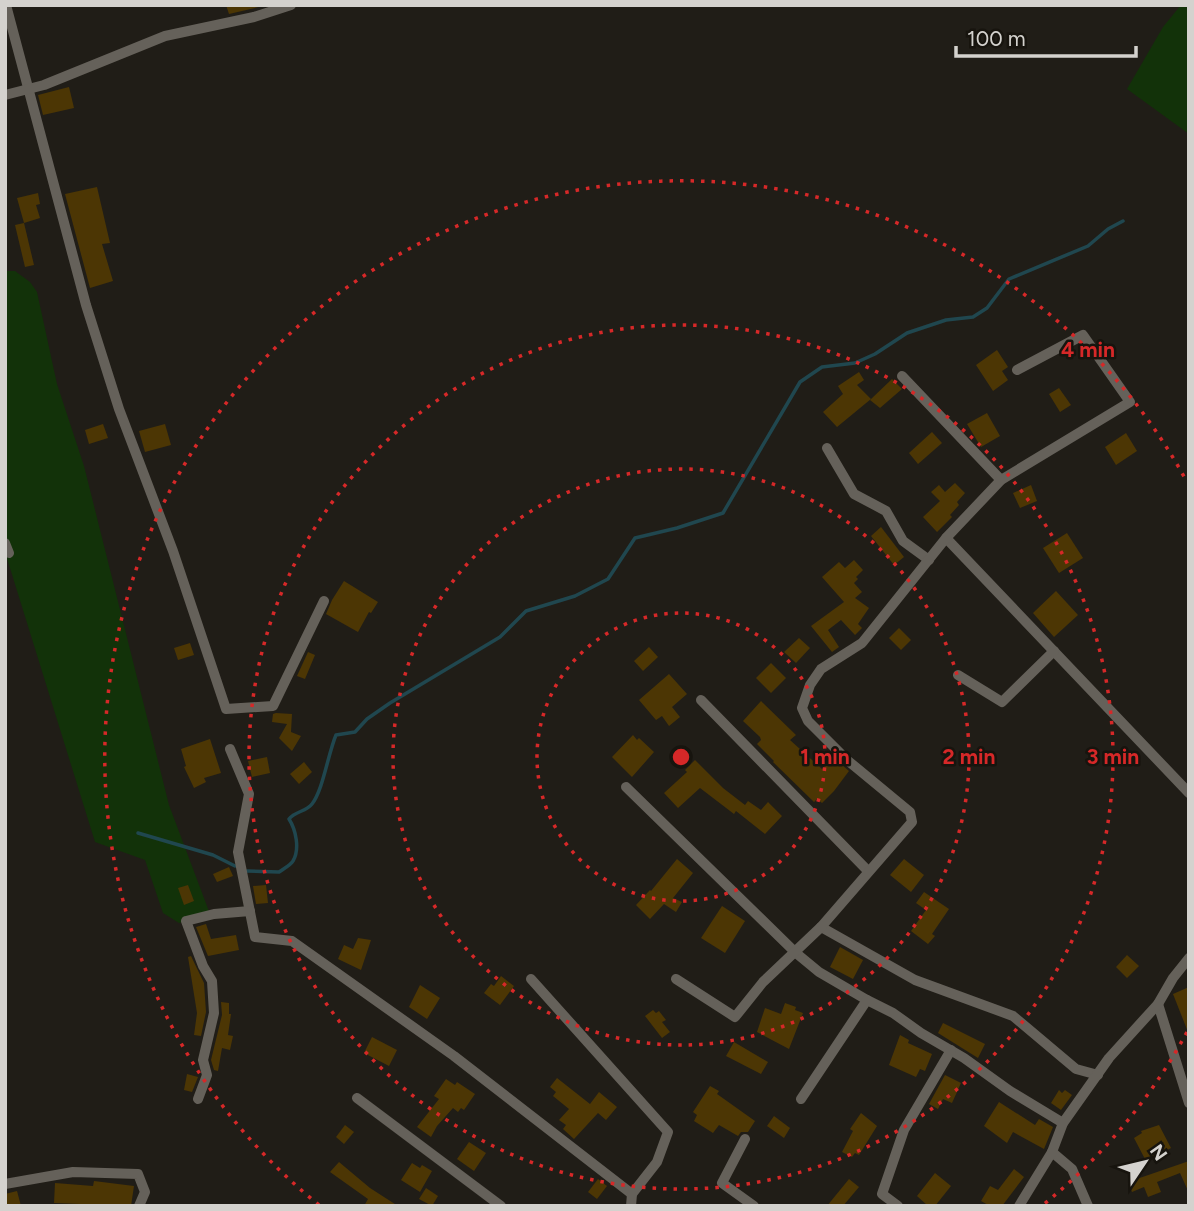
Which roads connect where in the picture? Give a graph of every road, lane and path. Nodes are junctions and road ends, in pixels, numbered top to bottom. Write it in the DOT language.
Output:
graph roads {
  1 [pos="6,5"];
  2 [pos="287,6"];
  3 [pos="28,90"];
  4 [pos="5,95"];
  5 [pos="1017,370"];
  6 [pos="902,376"];
  7 [pos="827,448"];
  8 [pos="1001,480"];
  9 [pos="946,538"];
  10 [pos="929,560"];
  11 [pos="324,601"];
  12 [pos="1054,651"];
  13 [pos="958,675"];
  14 [pos="701,699"];
  15 [pos="230,749"];
  16 [pos="625,787"];
  17 [pos="1189,793"];
  18 [pos="868,871"];
  19 [pos="250,911"];
  20 [pos="821,927"];
  21 [pos="796,953"];
  22 [pos="1189,958"];
  23 [pos="531,979"];
  24 [pos="676,979"];
  25 [pos="867,1000"];
  26 [pos="1158,1004"];
  27 [pos="951,1050"];
  28 [pos="1098,1075"];
  29 [pos="357,1098"];
  30 [pos="801,1098"];
  31 [pos="198,1099"];
  32 [pos="1189,1103"];
  33 [pos="1063,1123"];
  34 [pos="745,1139"];
  35 [pos="1052,1152"];
  36 [pos="5,1184"];
  37 [pos="632,1194"];
  38 [pos="139,1206"];
  39 [pos="501,1206"];
  40 [pos="631,1206"];
  41 [pos="754,1206"];
  42 [pos="898,1206"];
  43 [pos="1019,1206"];
  44 [pos="1088,1206"];
  1 -- 3 [label="street"];
  2 -- 3 [label="street"];
  3 -- 4 [label="street"];
  3 -- 11 [label="street"];
  5 -- 8 [label="street"];
  6 -- 8 [label="street"];
  7 -- 10 [label="street"];
  8 -- 9 [label="street"];
  9 -- 10 [label="street"];
  9 -- 12 [label="street"];
  10 -- 18 [label="street"];
  12 -- 13 [label="street"];
  12 -- 17 [label="street"];
  14 -- 18 [label="street"];
  15 -- 19 [label="street"];
  16 -- 21 [label="street"];
  18 -- 20 [label="street"];
  19 -- 31 [label="street"];
  19 -- 37 [label="street"];
  20 -- 21 [label="street"];
  20 -- 28 [label="street"];
  21 -- 24 [label="street"];
  21 -- 25 [label="street"];
  22 -- 26 [label="street"];
  23 -- 37 [label="street"];
  25 -- 27 [label="street"];
  25 -- 30 [label="street"];
  26 -- 28 [label="street"];
  26 -- 32 [label="street"];
  27 -- 33 [label="street"];
  27 -- 42 [label="street"];
  28 -- 33 [label="street"];
  29 -- 39 [label="street"];
  33 -- 35 [label="street"];
  34 -- 41 [label="street"];
  35 -- 43 [label="street"];
  35 -- 44 [label="street"];
  36 -- 38 [label="street"];
  37 -- 40 [label="street"];
}
